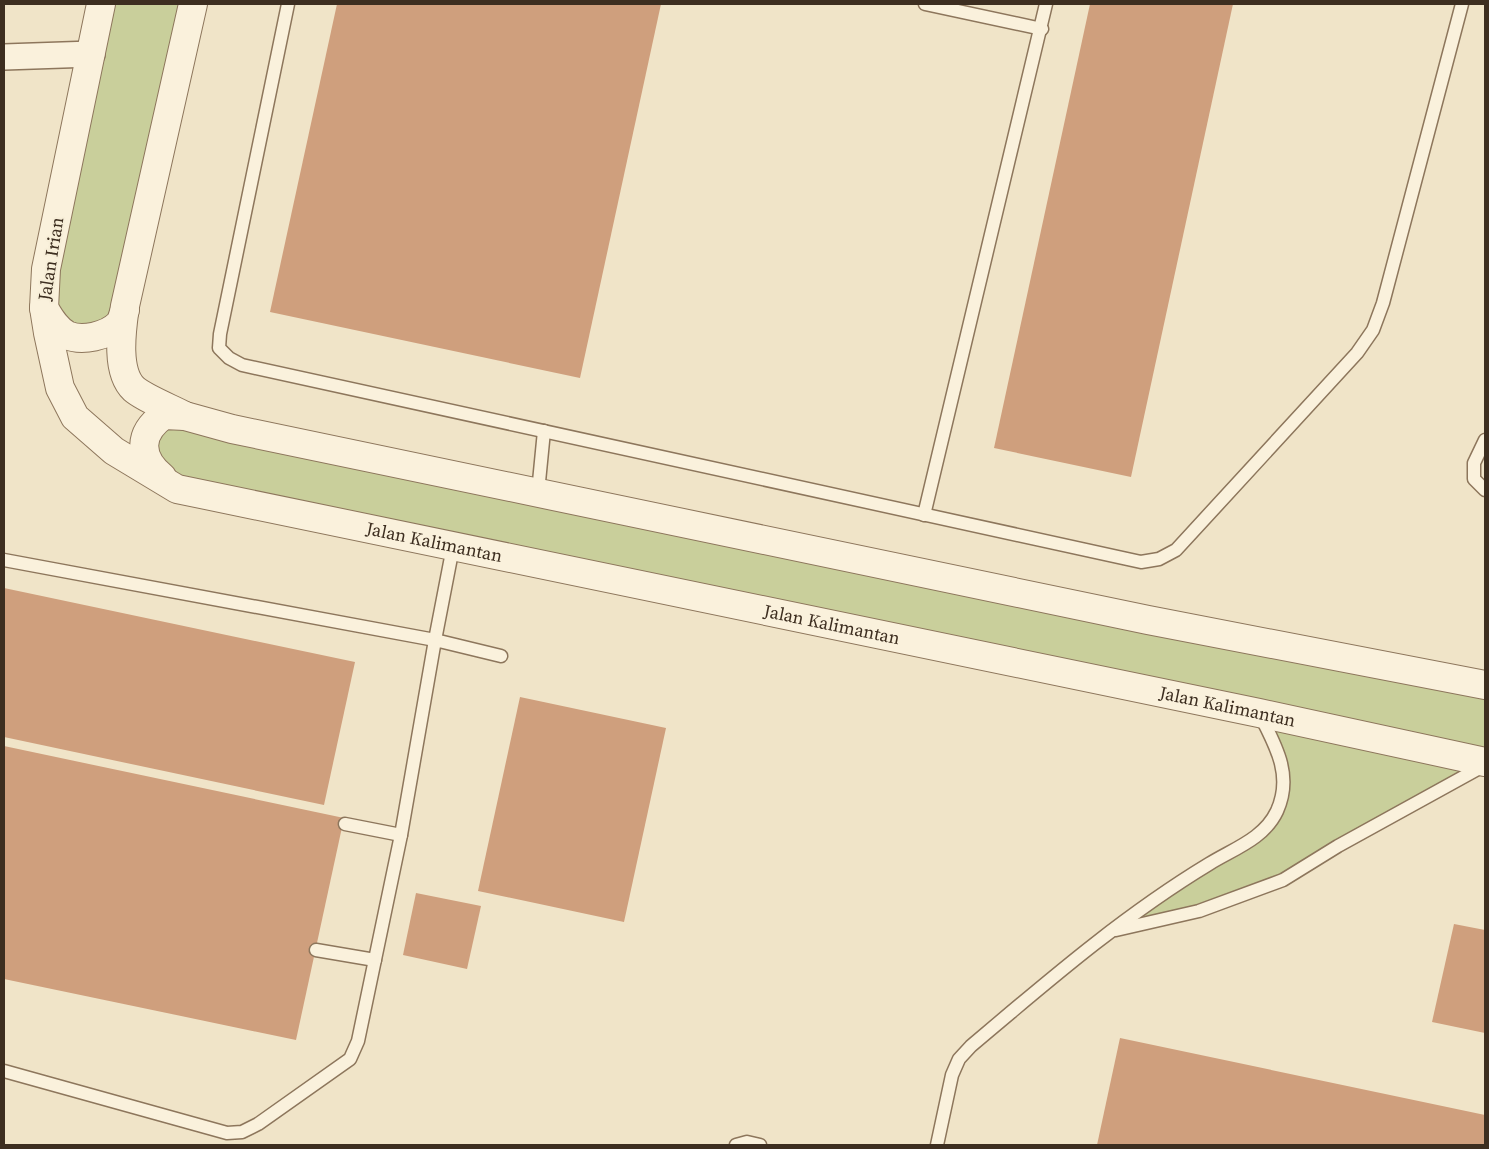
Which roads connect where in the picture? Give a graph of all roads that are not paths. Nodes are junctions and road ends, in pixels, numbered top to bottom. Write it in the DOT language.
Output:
graph roads {
  1 [pos="101,4"];
  2 [pos="192,4"];
  3 [pos="288,4"];
  4 [pos="925,4"];
  5 [pos="1046,4"];
  6 [pos="1462,4"];
  7 [pos="1042,29"];
  8 [pos="92,54"];
  9 [pos="4,57"];
  10 [pos="44,308"];
  11 [pos="125,310"];
  12 [pos="186,416"];
  13 [pos="544,431"];
  14 [pos="1485,440"];
  15 [pos="177,489"];
  16 [pos="1485,490"];
  17 [pos="538,492"];
  18 [pos="924,515"];
  19 [pos="453,547"];
  20 [pos="4,560"];
  21 [pos="436,640"];
  22 [pos="501,656"];
  23 [pos="1485,686"];
  24 [pos="1259,713"];
  25 [pos="1485,764"];
  26 [pos="345,824"];
  27 [pos="400,835"];
  28 [pos="1106,932"];
  29 [pos="316,950"];
  30 [pos="375,960"];
  31 [pos="4,1071"];
  32 [pos="736,1145"];
  33 [pos="760,1145"];
  34 [pos="937,1145"];
  1 -- 8 [label="street, Jalan Irian"];
  2 -- 11 [label="street"];
  3 -- 13 [label="lane"];
  4 -- 7 [label="lane"];
  5 -- 7 [label="lane"];
  6 -- 18 [label="lane"];
  7 -- 18 [label="lane"];
  8 -- 9 [label="street"];
  8 -- 10 [label="street, Jalan Irian"];
  10 -- 11 [label="street"];
  10 -- 15 [label="street, Jalan Irian"];
  11 -- 12 [label="street"];
  12 -- 15 [label="street"];
  12 -- 17 [label="street"];
  13 -- 17 [label="lane"];
  13 -- 18 [label="lane"];
  14 -- 16 [label="lane"];
  15 -- 19 [label="street, Jalan Kalimantan"];
  17 -- 23 [label="street"];
  19 -- 21 [label="lane"];
  19 -- 24 [label="street, Jalan Kalimantan"];
  20 -- 21 [label="lane"];
  21 -- 22 [label="lane"];
  21 -- 27 [label="lane"];
  24 -- 25 [label="street, Jalan Kalimantan"];
  24 -- 28 [label="lane"];
  25 -- 28 [label="lane"];
  26 -- 27 [label="lane"];
  27 -- 30 [label="lane"];
  28 -- 34 [label="lane"];
  29 -- 30 [label="lane"];
  30 -- 31 [label="lane"];
  32 -- 33 [label="lane"];
}
